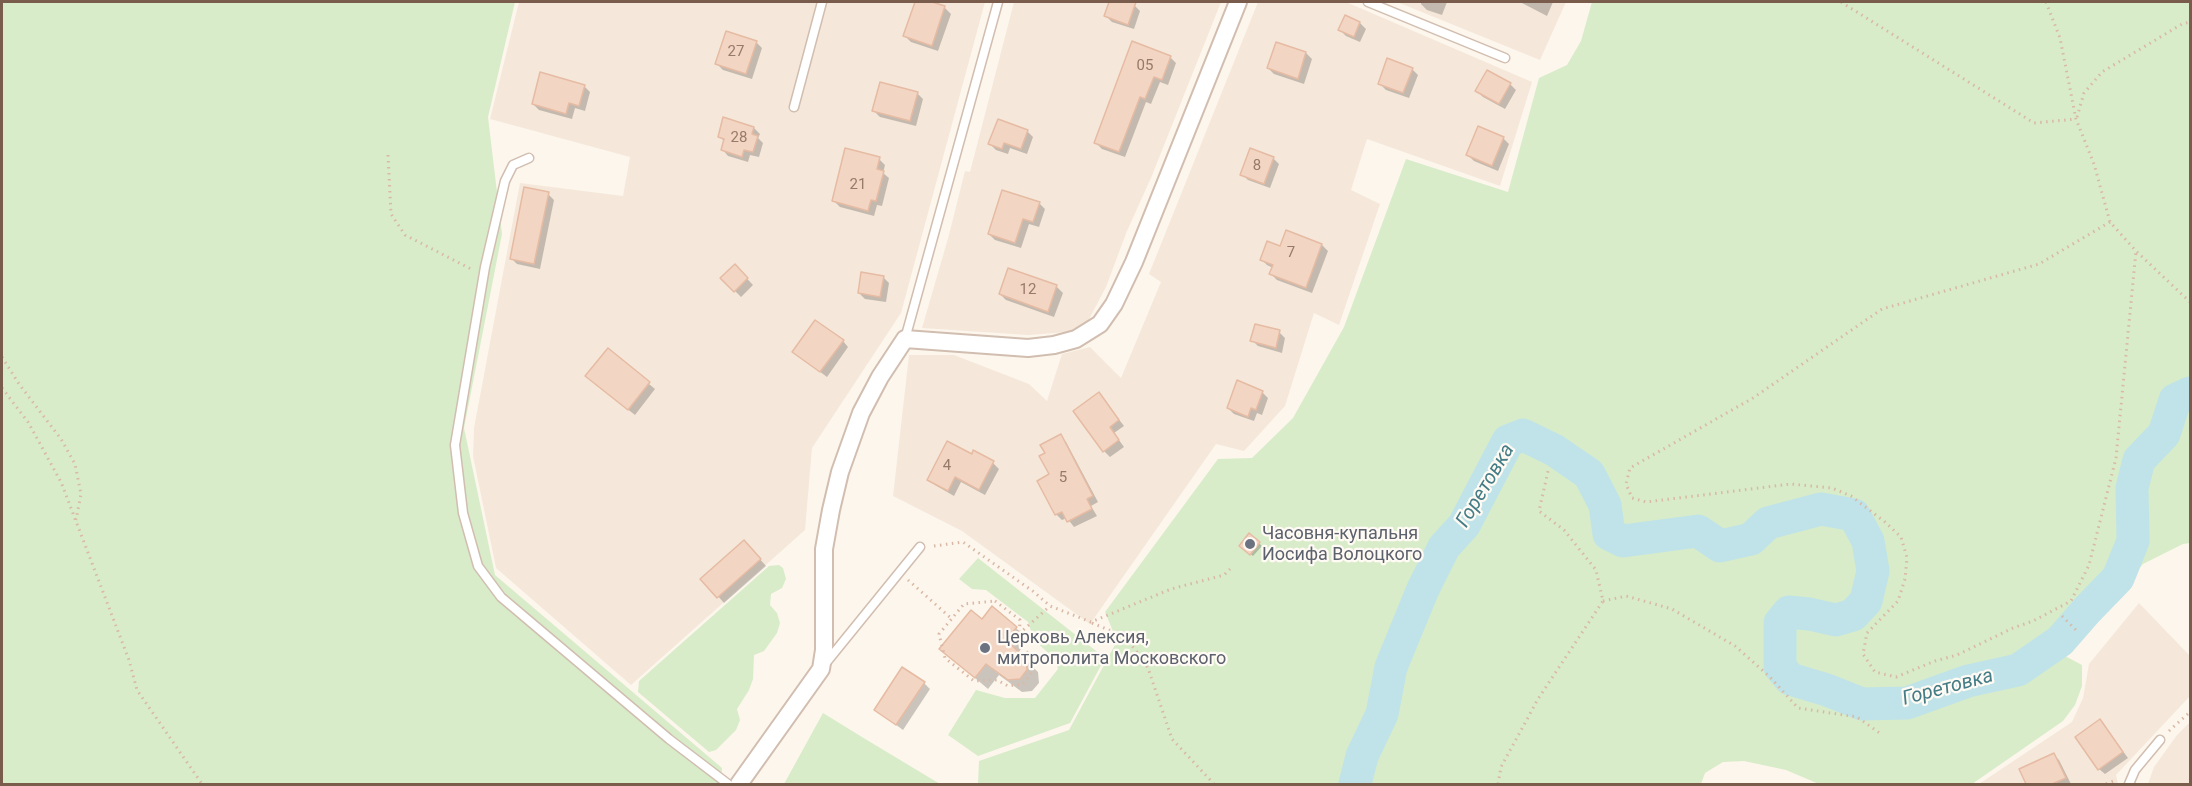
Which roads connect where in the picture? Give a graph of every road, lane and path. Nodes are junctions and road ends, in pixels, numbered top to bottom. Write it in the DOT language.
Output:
graph roads {
  1 [pos="822,2"];
  2 [pos="998,2"];
  3 [pos="1238,2"];
  4 [pos="1368,2"];
  5 [pos="1841,2"];
  6 [pos="2046,2"];
  7 [pos="2190,22"];
  8 [pos="1505,58"];
  9 [pos="794,107"];
  10 [pos="2076,118"];
  11 [pos="388,155"];
  12 [pos="529,158"];
  13 [pos="2110,222"];
  14 [pos="2136,252"];
  15 [pos="484,276"];
  16 [pos="2190,302"];
  17 [pos="905,339"];
  18 [pos="2,357"];
  19 [pos="2,388"];
  20 [pos="1549,467"];
  21 [pos="75,520"];
  22 [pos="920,547"];
  23 [pos="1230,568"];
  24 [pos="921,592"];
  25 [pos="1603,601"];
  26 [pos="1050,606"];
  27 [pos="2062,616"];
  28 [pos="952,619"];
  29 [pos="1091,622"];
  30 [pos="2079,633"];
  31 [pos="1019,634"];
  32 [pos="821,669"];
  33 [pos="2190,712"];
  34 [pos="1881,734"];
  35 [pos="2160,740"];
  36 [pos="202,784"];
  37 [pos="728,784"];
  38 [pos="739,784"];
  39 [pos="1214,784"];
  40 [pos="1498,784"];
  41 [pos="2129,784"];
  1 -- 9 [label="lane"];
  2 -- 17 [label="lane"];
  3 -- 17 [label="street"];
  4 -- 8 [label="lane"];
  5 -- 10 [label="path"];
  6 -- 10 [label="path"];
  7 -- 10 [label="path"];
  10 -- 13 [label="path"];
  11 -- 15 [label="path"];
  12 -- 15 [label="lane"];
  13 -- 14 [label="path"];
  13 -- 14 [label="path"];
  14 -- 16 [label="path"];
  15 -- 37 [label="lane"];
  17 -- 32 [label="street"];
  18 -- 21 [label="path"];
  19 -- 21 [label="path"];
  20 -- 25 [label="path"];
  21 -- 36 [label="path"];
  22 -- 26 [label="path"];
  22 -- 32 [label="lane"];
  23 -- 29 [label="path"];
  24 -- 28 [label="path"];
  25 -- 34 [label="path"];
  25 -- 40 [label="path"];
  26 -- 29 [label="path"];
  26 -- 31 [label="path"];
  27 -- 30 [label="path"];
  28 -- 31 [label="path"];
  28 -- 31 [label="path"];
  29 -- 39 [label="path"];
  32 -- 38 [label="street"];
  33 -- 35 [label="path"];
  35 -- 41 [label="lane"];
}
